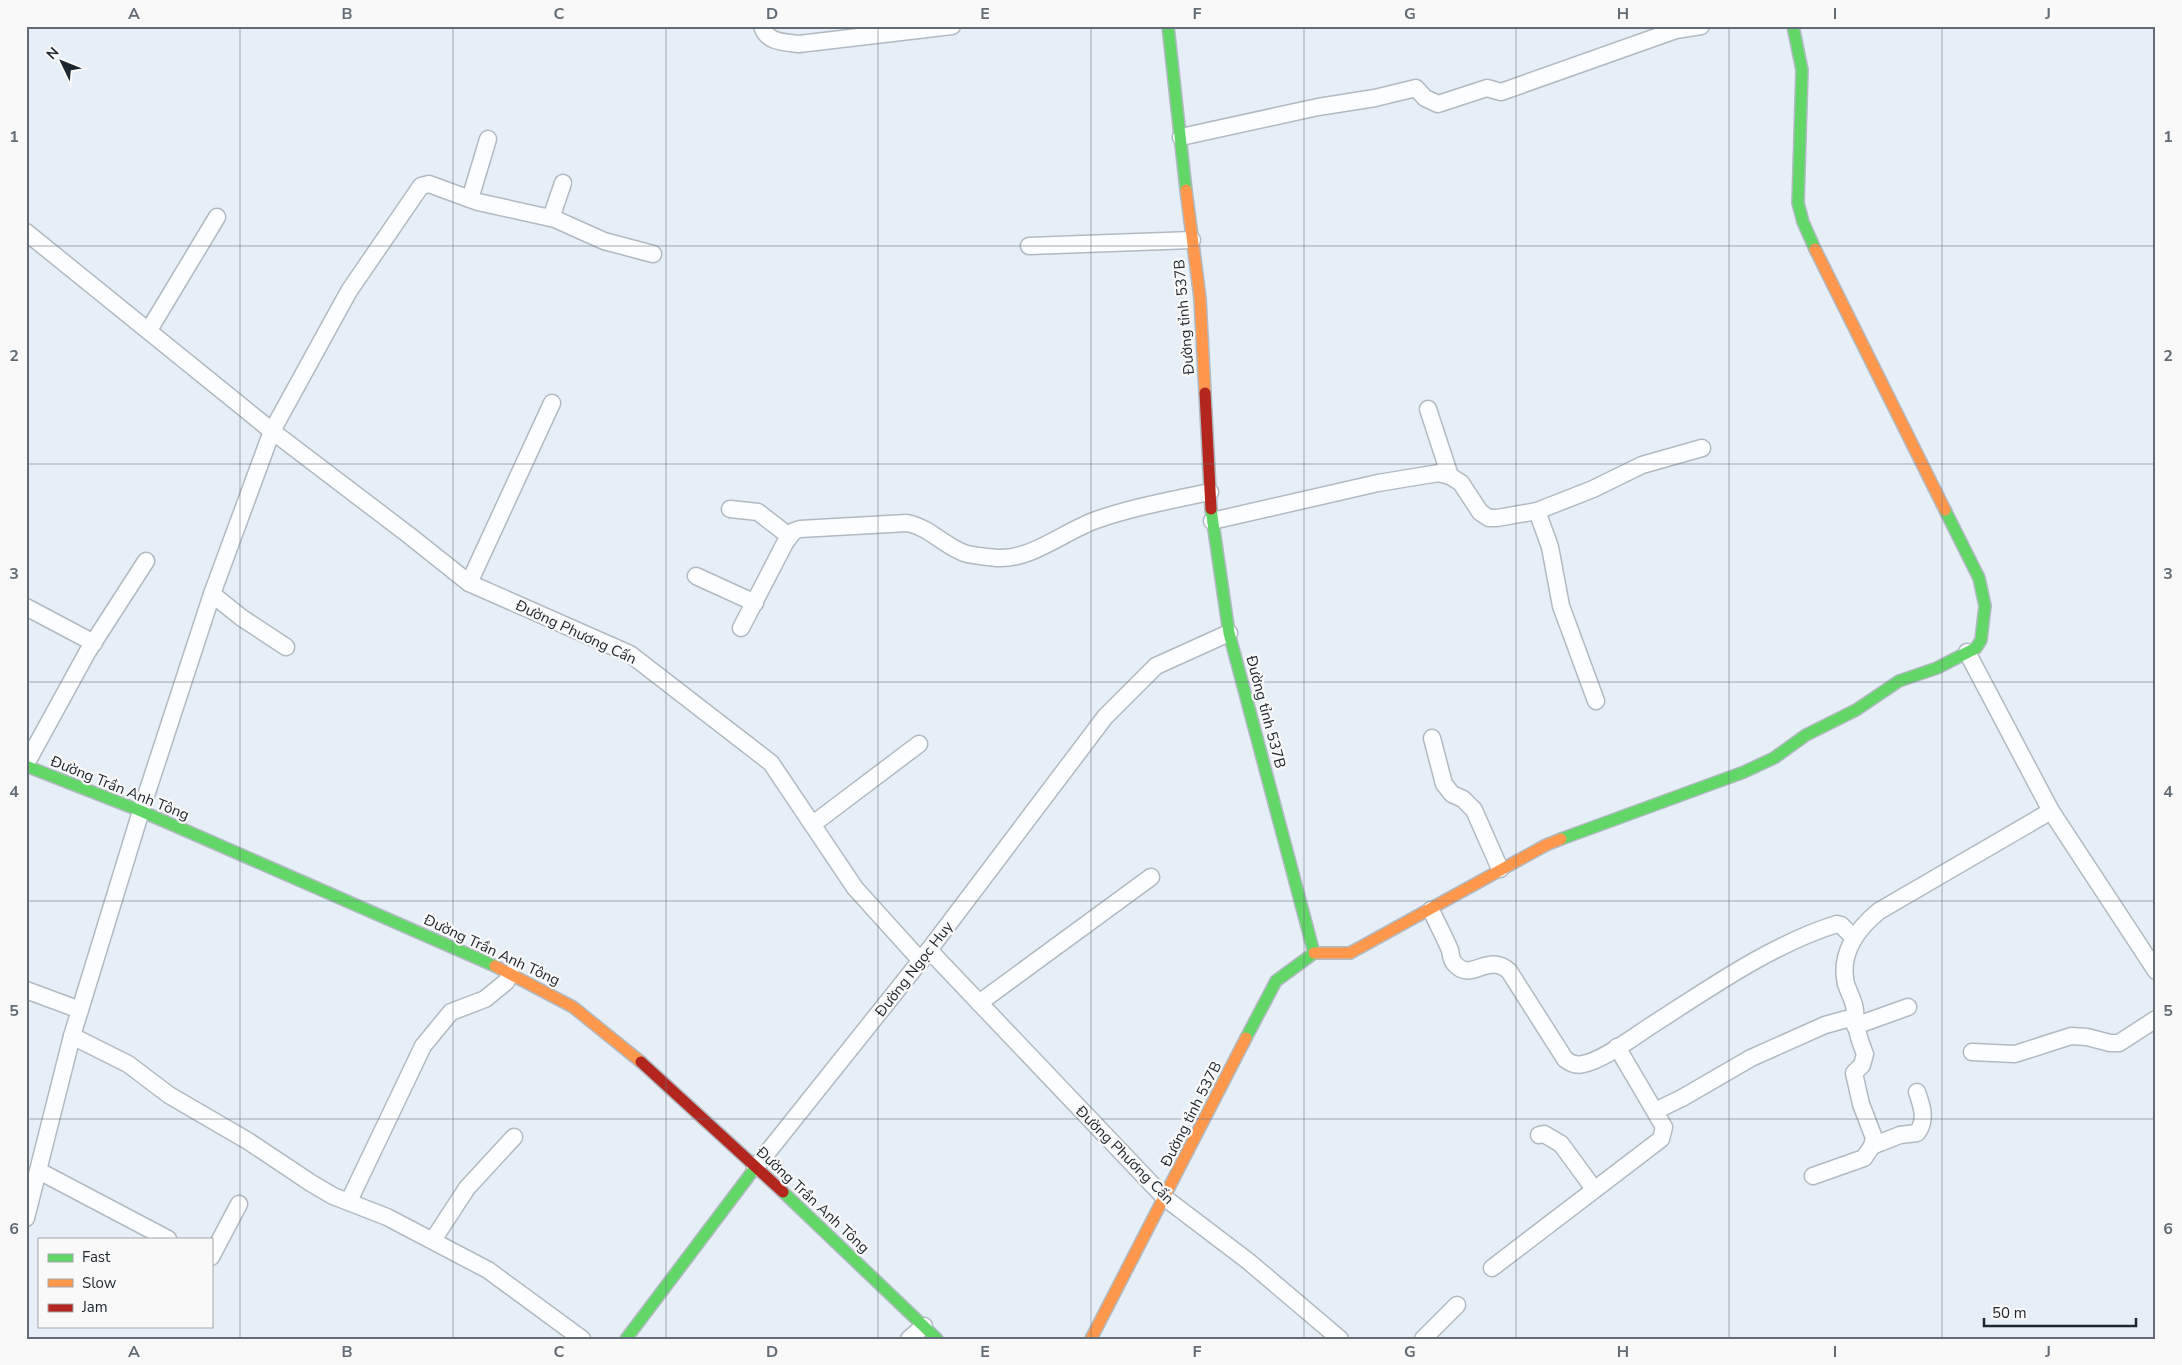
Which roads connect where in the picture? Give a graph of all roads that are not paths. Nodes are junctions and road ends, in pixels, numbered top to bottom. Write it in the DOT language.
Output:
graph roads {
  1 [pos="762,26"];
  2 [pos="952,26"];
  3 [pos="1168,26"];
  4 [pos="1702,26"];
  5 [pos="1793,26"];
  6 [pos="1180,137"];
  7 [pos="488,139"];
  8 [pos="563,183"];
  9 [pos="470,199"];
  10 [pos="217,217"];
  11 [pos="551,218"];
  12 [pos="26,232"];
  13 [pos="1192,240"];
  14 [pos="1029,246"];
  15 [pos="653,254"];
  16 [pos="149,330"];
  17 [pos="552,403"];
  18 [pos="1428,409"];
  19 [pos="272,432"];
  20 [pos="1702,448"];
  21 [pos="1450,476"];
  22 [pos="1210,492"];
  23 [pos="730,508"];
  24 [pos="1537,511"];
  25 [pos="1212,521"];
  26 [pos="790,536"];
  27 [pos="146,561"];
  28 [pos="696,576"];
  29 [pos="469,583"];
  30 [pos="212,594"];
  31 [pos="755,603"];
  32 [pos="26,608"];
  33 [pos="741,628"];
  34 [pos="1230,633"];
  35 [pos="94,643"];
  36 [pos="286,647"];
  37 [pos="1967,652"];
  38 [pos="1596,701"];
  39 [pos="1432,738"];
  40 [pos="919,744"];
  41 [pos="26,765"];
  42 [pos="140,811"];
  43 [pos="2051,811"];
  44 [pos="813,824"];
  45 [pos="1500,869"];
  46 [pos="1150,877"];
  47 [pos="1431,910"];
  48 [pos="1853,937"];
  49 [pos="1314,953"];
  50 [pos="925,956"];
  51 [pos="2156,971"];
  52 [pos="511,973"];
  53 [pos="26,990"];
  54 [pos="979,1003"];
  55 [pos="1908,1006"];
  56 [pos="80,1010"];
  57 [pos="2156,1019"];
  58 [pos="1855,1021"];
  59 [pos="72,1036"];
  60 [pos="1616,1047"];
  61 [pos="1972,1052"];
  62 [pos="1917,1092"];
  63 [pos="1655,1111"];
  64 [pos="1540,1135"];
  65 [pos="514,1137"];
  66 [pos="1872,1146"];
  67 [pos="756,1168"];
  68 [pos="38,1171"];
  69 [pos="1813,1176"];
  70 [pos="1594,1190"];
  71 [pos="1165,1198"];
  72 [pos="349,1201"];
  73 [pos="239,1204"];
  74 [pos="26,1218"];
  75 [pos="166,1238"];
  76 [pos="433,1240"];
  77 [pos="212,1255"];
  78 [pos="1492,1268"];
  79 [pos="1457,1305"];
  80 [pos="924,1326"];
  81 [pos="582,1339"];
  82 [pos="626,1339"];
  83 [pos="909,1339"];
  84 [pos="937,1339"];
  85 [pos="1091,1339"];
  86 [pos="1340,1339"];
  87 [pos="1423,1339"];
  1 -- 2 [label="street"];
  3 -- 6 [label="main road, Đường tỉnh 537B"];
  4 -- 6 [label="street"];
  5 -- 37 [label="main road"];
  6 -- 13 [label="main road, Đường tỉnh 537B"];
  7 -- 9 [label="street"];
  8 -- 11 [label="street"];
  9 -- 11 [label="street"];
  9 -- 19 [label="street"];
  10 -- 16 [label="street"];
  11 -- 15 [label="street"];
  12 -- 16 [label="street, Đường Phương Cấn"];
  13 -- 14 [label="street"];
  13 -- 22 [label="main road, Đường tỉnh 537B"];
  16 -- 19 [label="street, Đường Phương Cấn"];
  17 -- 29 [label="street"];
  18 -- 21 [label="street"];
  19 -- 29 [label="street, Đường Phương Cấn"];
  19 -- 30 [label="street"];
  20 -- 24 [label="street"];
  21 -- 24 [label="street"];
  21 -- 25 [label="street"];
  22 -- 25 [label="main road, Đường tỉnh 537B"];
  22 -- 26 [label="street"];
  23 -- 26 [label="street"];
  24 -- 38 [label="street"];
  25 -- 34 [label="main road, Đường tỉnh 537B"];
  26 -- 31 [label="street"];
  27 -- 35 [label="street"];
  28 -- 31 [label="street"];
  29 -- 44 [label="street, Đường Phương Cấn"];
  30 -- 36 [label="street"];
  30 -- 42 [label="street"];
  31 -- 33 [label="street"];
  32 -- 35 [label="street"];
  34 -- 49 [label="main road, Đường tỉnh 537B"];
  34 -- 50 [label="street, Đường Ngọc Huy"];
  35 -- 41 [label="street"];
  37 -- 43 [label="street"];
  37 -- 45 [label="main road"];
  39 -- 45 [label="street"];
  40 -- 44 [label="street"];
  41 -- 42 [label="main road, Đường Trần Anh Tông"];
  42 -- 52 [label="main road, Đường Trần Anh Tông"];
  42 -- 56 [label="street"];
  43 -- 48 [label="street"];
  43 -- 51 [label="street"];
  44 -- 50 [label="street, Đường Phương Cấn"];
  45 -- 47 [label="main road"];
  46 -- 54 [label="street"];
  47 -- 49 [label="main road"];
  47 -- 60 [label="street"];
  48 -- 58 [label="street"];
  48 -- 60 [label="street"];
  49 -- 71 [label="main road, Đường tỉnh 537B"];
  50 -- 54 [label="street, Đường Phương Cấn"];
  50 -- 67 [label="street, Đường Ngọc Huy"];
  52 -- 67 [label="main road, Đường Trần Anh Tông"];
  52 -- 72 [label="street"];
  53 -- 56 [label="street"];
  54 -- 71 [label="street, Đường Phương Cấn"];
  55 -- 58 [label="street"];
  56 -- 59 [label="street"];
  57 -- 61 [label="street"];
  58 -- 63 [label="street"];
  58 -- 66 [label="street"];
  59 -- 68 [label="street"];
  59 -- 72 [label="street"];
  60 -- 63 [label="street"];
  62 -- 66 [label="street"];
  63 -- 70 [label="street"];
  64 -- 70 [label="street"];
  65 -- 76 [label="street"];
  66 -- 69 [label="street"];
  67 -- 80 [label="main road, Đường Trần Anh Tông"];
  67 -- 82 [label="main road, Đường Ngọc Huy"];
  68 -- 74 [label="street"];
  68 -- 75 [label="street"];
  70 -- 78 [label="street"];
  71 -- 85 [label="main road, Đường tỉnh 537B"];
  71 -- 86 [label="street, Đường Phương Cấn"];
  72 -- 76 [label="street"];
  73 -- 77 [label="street"];
  76 -- 81 [label="street"];
  79 -- 87 [label="street"];
  80 -- 83 [label="street"];
  80 -- 84 [label="main road, Đường Trần Anh Tông"];
}
